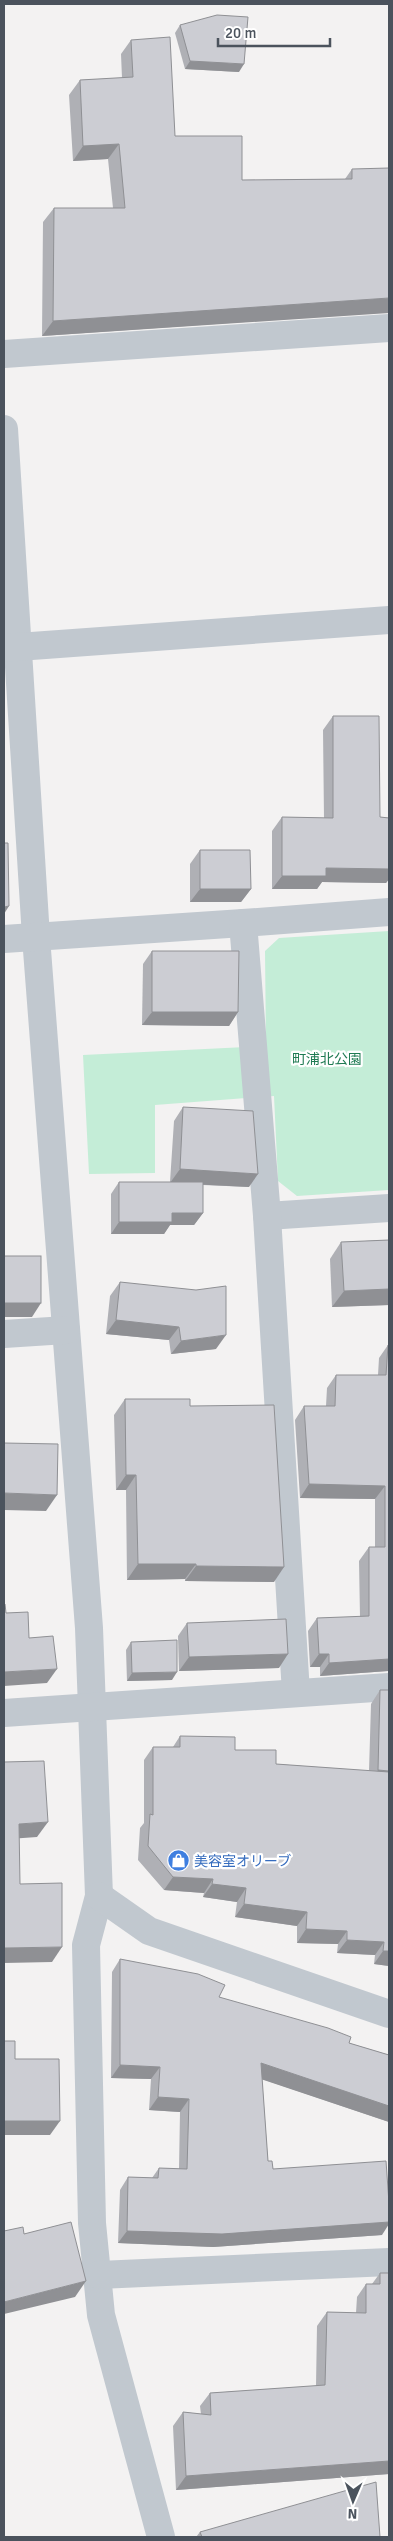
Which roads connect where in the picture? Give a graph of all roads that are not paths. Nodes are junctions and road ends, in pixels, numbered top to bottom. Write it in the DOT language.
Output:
graph roads {
  1 [pos="389,328"];
  2 [pos="4,354"];
  3 [pos="4,429"];
  4 [pos="389,620"];
  5 [pos="11,647"];
  6 [pos="389,912"];
  7 [pos="243,923"];
  8 [pos="36,936"];
  9 [pos="4,939"];
  10 [pos="389,1208"];
  11 [pos="267,1216"];
  12 [pos="66,1330"];
  13 [pos="4,1334"];
  14 [pos="389,1687"];
  15 [pos="296,1693"];
  16 [pos="92,1707"];
  17 [pos="4,1712"];
  18 [pos="100,1896"];
  19 [pos="389,2014"];
  20 [pos="389,2262"];
  21 [pos="99,2275"];
  22 [pos="161,2537"];
  1 -- 2 [label="street"];
  3 -- 5 [label="street"];
  4 -- 5 [label="street"];
  5 -- 8 [label="street"];
  6 -- 7 [label="street"];
  7 -- 8 [label="street"];
  7 -- 11 [label="street"];
  8 -- 9 [label="street"];
  8 -- 12 [label="street"];
  10 -- 11 [label="street"];
  11 -- 15 [label="street"];
  12 -- 13 [label="street"];
  12 -- 16 [label="street"];
  14 -- 15 [label="street"];
  15 -- 16 [label="street"];
  16 -- 17 [label="street"];
  16 -- 18 [label="street"];
  18 -- 19 [label="street"];
  18 -- 21 [label="street"];
  20 -- 21 [label="street"];
  21 -- 22 [label="street"];
}
